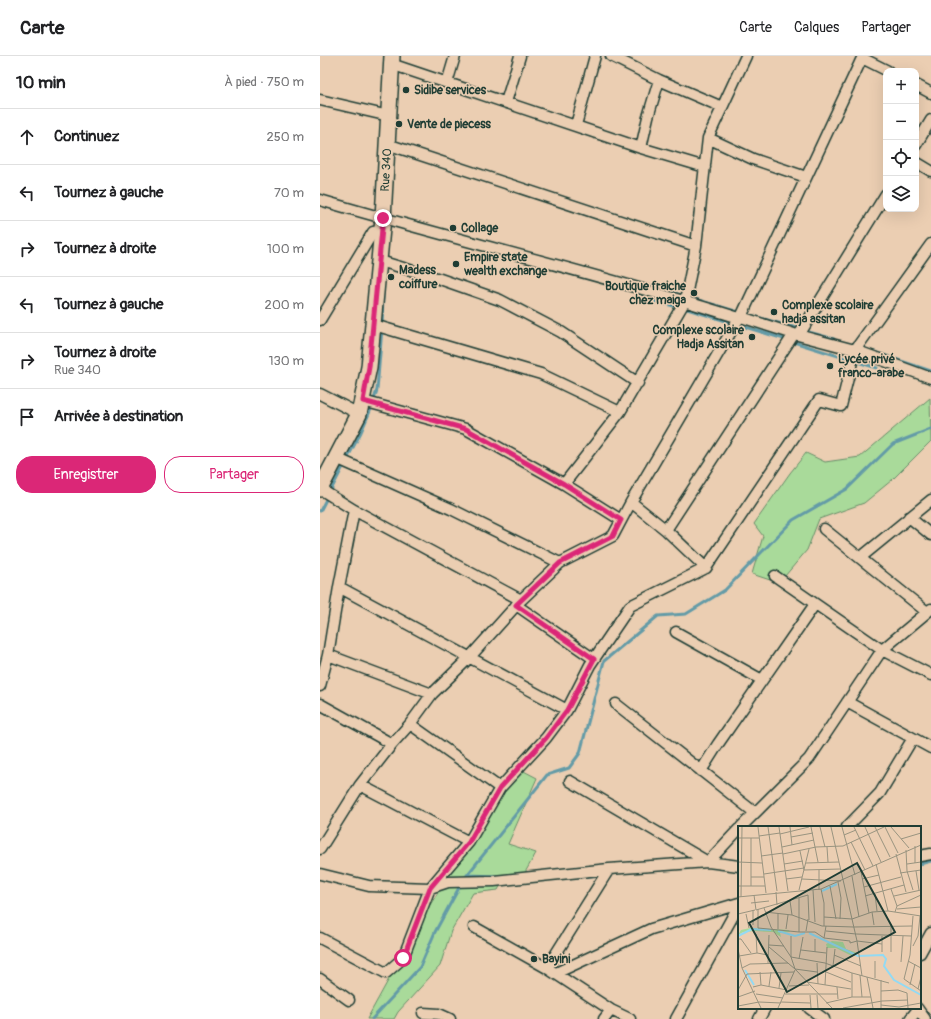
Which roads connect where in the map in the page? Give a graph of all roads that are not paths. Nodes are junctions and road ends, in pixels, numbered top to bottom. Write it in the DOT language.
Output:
graph roads {
  1 [pos="455,56"];
  2 [pos="520,56"];
  3 [pos="595,56"];
  4 [pos="611,56"];
  5 [pos="746,56"];
  6 [pos="863,57"];
  7 [pos="392,60"];
  8 [pos="883,68"];
  9 [pos="659,80"];
  10 [pos="447,83"];
  11 [pos="919,87"];
  12 [pos="931,93"];
  13 [pos="320,100"];
  14 [pos="506,102"];
  15 [pos="722,107"];
  16 [pos="389,116"];
  17 [pos="931,120"];
  18 [pos="576,125"];
  19 [pos="708,138"];
  20 [pos="919,140"];
  21 [pos="387,144"];
  22 [pos="641,148"];
  23 [pos="919,164"];
  24 [pos="705,167"];
  25 [pos="931,171"];
  26 [pos="806,177"];
  27 [pos="883,199"];
  28 [pos="320,200"];
  29 [pos="382,225"];
  30 [pos="931,244"];
  31 [pos="696,246"];
  32 [pos="380,260"];
  33 [pos="685,301"];
  34 [pos="740,318"];
  35 [pos="320,320"];
  36 [pos="374,325"];
  37 [pos="796,334"];
  38 [pos="855,350"];
  39 [pos="931,378"];
  40 [pos="638,383"];
  41 [pos="320,394"];
  42 [pos="361,408"];
  43 [pos="620,412"];
  44 [pos="336,458"];
  45 [pos="564,484"];
  46 [pos="320,489"];
  47 [pos="931,500"];
  48 [pos="631,502"];
  49 [pos="354,510"];
  50 [pos="909,517"];
  51 [pos="621,520"];
  52 [pos="824,529"];
  53 [pos="666,530"];
  54 [pos="931,535"];
  55 [pos="860,558"];
  56 [pos="560,563"];
  57 [pos="706,568"];
  58 [pos="775,576"];
  59 [pos="339,587"];
  60 [pos="518,603"];
  61 [pos="815,604"];
  62 [pos="929,610"];
  63 [pos="676,632"];
  64 [pos="882,650"];
  65 [pos="328,655"];
  66 [pos="470,658"];
  67 [pos="594,659"];
  68 [pos="322,673"];
  69 [pos="931,675"];
  70 [pos="762,680"];
  71 [pos="320,686"];
  72 [pos="432,694"];
  73 [pos="848,702"];
  74 [pos="320,704"];
  75 [pos="616,704"];
  76 [pos="567,710"];
  77 [pos="410,724"];
  78 [pos="913,738"];
  79 [pos="392,744"];
  80 [pos="931,748"];
  81 [pos="701,771"];
  82 [pos="570,781"];
  83 [pos="360,785"];
  84 [pos="500,788"];
  85 [pos="754,812"];
  86 [pos="742,826"];
  87 [pos="848,826"];
  88 [pos="738,830"];
  89 [pos="469,842"];
  90 [pos="320,849"];
  91 [pos="931,854"];
  92 [pos="921,856"];
  93 [pos="708,862"];
  94 [pos="738,866"];
  95 [pos="609,869"];
  96 [pos="320,874"];
  97 [pos="430,888"];
  98 [pos="738,904"];
  99 [pos="738,906"];
  100 [pos="474,927"];
  101 [pos="931,933"];
  102 [pos="320,938"];
  103 [pos="921,951"];
  104 [pos="551,971"];
  105 [pos="320,979"];
  106 [pos="349,1000"];
  107 [pos="764,1009"];
  108 [pos="810,1009"];
  109 [pos="917,1009"];
  110 [pos="919,1009"];
  111 [pos="611,1010"];
  112 [pos="423,1013"];
  113 [pos="450,1019"];
  114 [pos="604,1019"];
  115 [pos="630,1019"];
  116 [pos="676,1019"];
  117 [pos="759,1019"];
  118 [pos="824,1019"];
  119 [pos="910,1019"];
  120 [pos="925,1019"];
  1 -- 10 [label="street"];
  2 -- 14 [label="street"];
  3 -- 18 [label="street"];
  4 -- 9 [label="street"];
  5 -- 15 [label="street"];
  6 -- 8 [label="street"];
  6 -- 26 [label="street"];
  7 -- 10 [label="street"];
  7 -- 16 [label="street, Rue 340"];
  9 -- 15 [label="street"];
  9 -- 22 [label="street"];
  10 -- 14 [label="street"];
  11 -- 12 [label="street"];
  13 -- 16 [label="street"];
  14 -- 18 [label="street"];
  15 -- 19 [label="street"];
  16 -- 21 [label="street, Rue 340"];
  17 -- 20 [label="street"];
  18 -- 22 [label="street"];
  19 -- 24 [label="street"];
  19 -- 26 [label="street"];
  21 -- 29 [label="street, Rue 340"];
  21 -- 31 [label="street"];
  22 -- 24 [label="street"];
  23 -- 25 [label="street"];
  24 -- 31 [label="street"];
  26 -- 34 [label="street"];
  27 -- 37 [label="street"];
  28 -- 29 [label="street"];
  29 -- 32 [label="street, Rue 340"];
  29 -- 33 [label="street"];
  29 -- 35 [label="street"];
  30 -- 38 [label="street"];
  31 -- 33 [label="street"];
  32 -- 36 [label="street, Rue 340"];
  32 -- 40 [label="street"];
  33 -- 34 [label="street"];
  33 -- 40 [label="street"];
  34 -- 37 [label="street"];
  34 -- 48 [label="street"];
  36 -- 42 [label="street, Rue 340"];
  36 -- 43 [label="street"];
  37 -- 38 [label="street"];
  37 -- 53 [label="street"];
  38 -- 39 [label="street"];
  38 -- 57 [label="street"];
  40 -- 43 [label="street"];
  41 -- 42 [label="street"];
  42 -- 44 [label="street, Rue 340"];
  42 -- 45 [label="street"];
  43 -- 45 [label="street"];
  44 -- 46 [label="street, Rue 340"];
  44 -- 56 [label="street"];
  45 -- 51 [label="street"];
  46 -- 49 [label="street"];
  47 -- 50 [label="street"];
  48 -- 51 [label="street"];
  48 -- 53 [label="street"];
  49 -- 59 [label="street"];
  49 -- 60 [label="street"];
  50 -- 54 [label="street"];
  50 -- 55 [label="street"];
  51 -- 56 [label="street"];
  52 -- 55 [label="street"];
  53 -- 57 [label="street"];
  55 -- 62 [label="street"];
  56 -- 60 [label="street"];
  57 -- 67 [label="street"];
  58 -- 61 [label="street"];
  59 -- 65 [label="street"];
  59 -- 66 [label="street"];
  60 -- 66 [label="street"];
  60 -- 67 [label="street"];
  61 -- 64 [label="street"];
  61 -- 70 [label="street"];
  62 -- 64 [label="street"];
  63 -- 70 [label="street"];
  64 -- 69 [label="street"];
  64 -- 73 [label="street"];
  65 -- 68 [label="street"];
  65 -- 72 [label="street"];
  66 -- 72 [label="street"];
  66 -- 76 [label="street"];
  67 -- 76 [label="street"];
  68 -- 71 [label="street"];
  70 -- 81 [label="street"];
  72 -- 77 [label="street"];
  73 -- 78 [label="street"];
  73 -- 85 [label="street"];
  74 -- 79 [label="street"];
  75 -- 81 [label="street"];
  76 -- 84 [label="street"];
  77 -- 79 [label="street"];
  77 -- 84 [label="street"];
  78 -- 80 [label="street"];
  78 -- 87 [label="street"];
  79 -- 83 [label="street"];
  81 -- 85 [label="street"];
  82 -- 93 [label="street"];
  83 -- 89 [label="street"];
  83 -- 90 [label="street"];
  84 -- 89 [label="street"];
  85 -- 86 [label="street"];
  88 -- 93 [label="street"];
  89 -- 97 [label="street"];
  91 -- 92 [label="street"];
  93 -- 94 [label="street"];
  93 -- 95 [label="street"];
  95 -- 97 [label="street"];
  95 -- 104 [label="street"];
  96 -- 97 [label="street"];
  97 -- 102 [label="street"];
  98 -- 104 [label="street"];
  99 -- 116 [label="street"];
  100 -- 104 [label="street"];
  101 -- 103 [label="street"];
  104 -- 111 [label="street"];
  105 -- 106 [label="street"];
  107 -- 117 [label="street"];
  108 -- 118 [label="street"];
  109 -- 119 [label="street"];
  110 -- 120 [label="street"];
  111 -- 114 [label="street"];
  111 -- 115 [label="street"];
  112 -- 113 [label="street"];
}
